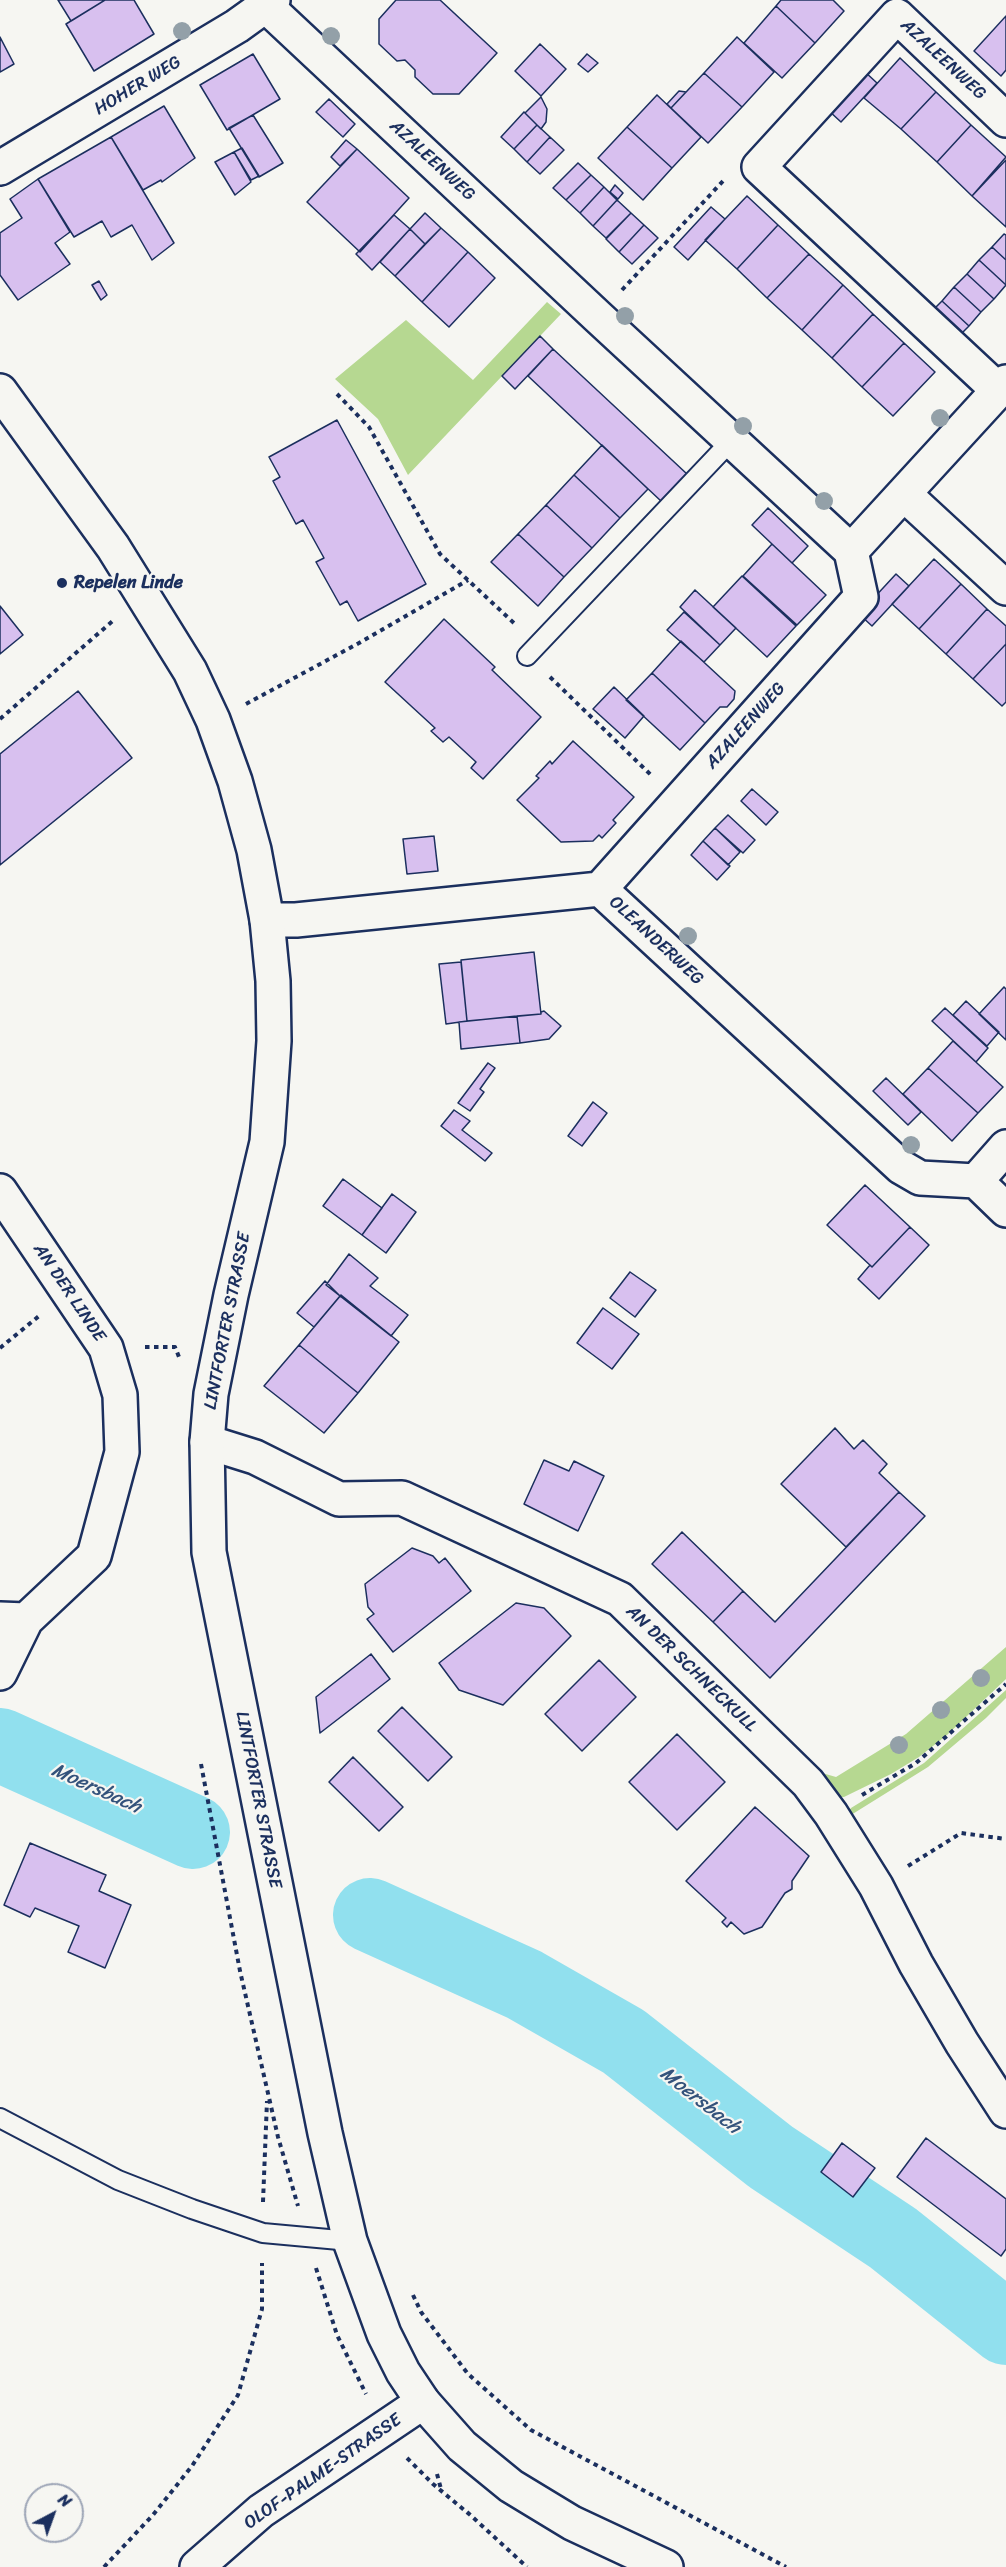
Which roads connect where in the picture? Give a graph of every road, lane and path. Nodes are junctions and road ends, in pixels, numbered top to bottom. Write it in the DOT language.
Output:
graph roads {
  1 [pos="270,3"];
  2 [pos="1006,120"];
  3 [pos="759,167"];
  4 [pos="0,168"];
  5 [pos="597,316"];
  6 [pos="1003,386"];
  7 [pos="0,391"];
  8 [pos="337,394"];
  9 [pos="731,441"];
  10 [pos="904,494"];
  11 [pos="851,551"];
  12 [pos="468,580"];
  13 [pos="1006,588"];
  14 [pos="143,594"];
  15 [pos="527,656"];
  16 [pos="0,719"];
  17 [pos="213,720"];
  18 [pos="679,802"];
  19 [pos="600,889"];
  20 [pos="267,920"];
  21 [pos="1006,1147"];
  22 [pos="976,1181"];
  23 [pos="0,1191"];
  24 [pos="1006,1210"];
  25 [pos="68,1292"];
  26 [pos="0,1348"];
  27 [pos="106,1348"];
  28 [pos="182,1367"];
  29 [pos="207,1442"];
  30 [pos="13,1619"];
  31 [pos="0,1672"];
  32 [pos="1006,1684"];
  33 [pos="201,1764"];
  34 [pos="831,1814"];
  35 [pos="1006,1839"];
  36 [pos="876,1886"];
  37 [pos="240,1971"];
  38 [pos="268,2095"];
  39 [pos="1006,2111"];
  40 [pos="0,2118"];
  41 [pos="263,2233"];
  42 [pos="350,2241"];
  43 [pos="411,2291"];
  44 [pos="423,2402"];
  45 [pos="104,2567"];
  46 [pos="197,2567"];
  47 [pos="666,2567"];
  48 [pos="786,2567"];
  1 -- 4 [label="street, HOHER WEG"];
  1 -- 5 [label="street, AZALEENWEG"];
  2 -- 3 [label="street, AZALEENWEG"];
  3 -- 5 [label="path"];
  3 -- 6 [label="street"];
  5 -- 9 [label="street, AZALEENWEG"];
  6 -- 10 [label="street"];
  7 -- 14 [label="street, LINTFORTER STRASSE"];
  8 -- 12 [label="path"];
  9 -- 11 [label="street, AZALEENWEG"];
  9 -- 15 [label="lane"];
  10 -- 11 [label="street"];
  10 -- 13 [label="street"];
  11 -- 18 [label="street, AZALEENWEG"];
  12 -- 15 [label="path"];
  12 -- 17 [label="path"];
  14 -- 16 [label="path"];
  14 -- 17 [label="street, LINTFORTER STRASSE"];
  15 -- 18 [label="path"];
  17 -- 20 [label="street, LINTFORTER STRASSE"];
  18 -- 19 [label="street, AZALEENWEG"];
  19 -- 20 [label="street, OLEANDERWEG"];
  19 -- 22 [label="street, OLEANDERWEG"];
  20 -- 29 [label="street, LINTFORTER STRASSE"];
  21 -- 22 [label="street"];
  22 -- 24 [label="street"];
  23 -- 25 [label="street, AN DER LINDE"];
  25 -- 26 [label="path"];
  25 -- 27 [label="street, AN DER LINDE"];
  27 -- 28 [label="path"];
  27 -- 30 [label="street, AN DER LINDE"];
  29 -- 34 [label="street, AN DER SCHNECKULL"];
  29 -- 42 [label="street, LINTFORTER STRASSE"];
  30 -- 31 [label="street"];
  32 -- 34 [label="path"];
  33 -- 37 [label="path"];
  34 -- 36 [label="street, AN DER SCHNECKULL"];
  35 -- 36 [label="path"];
  36 -- 39 [label="street, AN DER SCHNECKULL"];
  38 -- 41 [label="path"];
  40 -- 41 [label="lane"];
  41 -- 42 [label="lane"];
  41 -- 45 [label="path"];
  42 -- 44 [label="street, LINTFORTER STRASSE"];
  43 -- 48 [label="path"];
  44 -- 46 [label="street, OLOF-PALME-STRASSE"];
  44 -- 47 [label="street, LINTFORTER STRASSE"];
}
